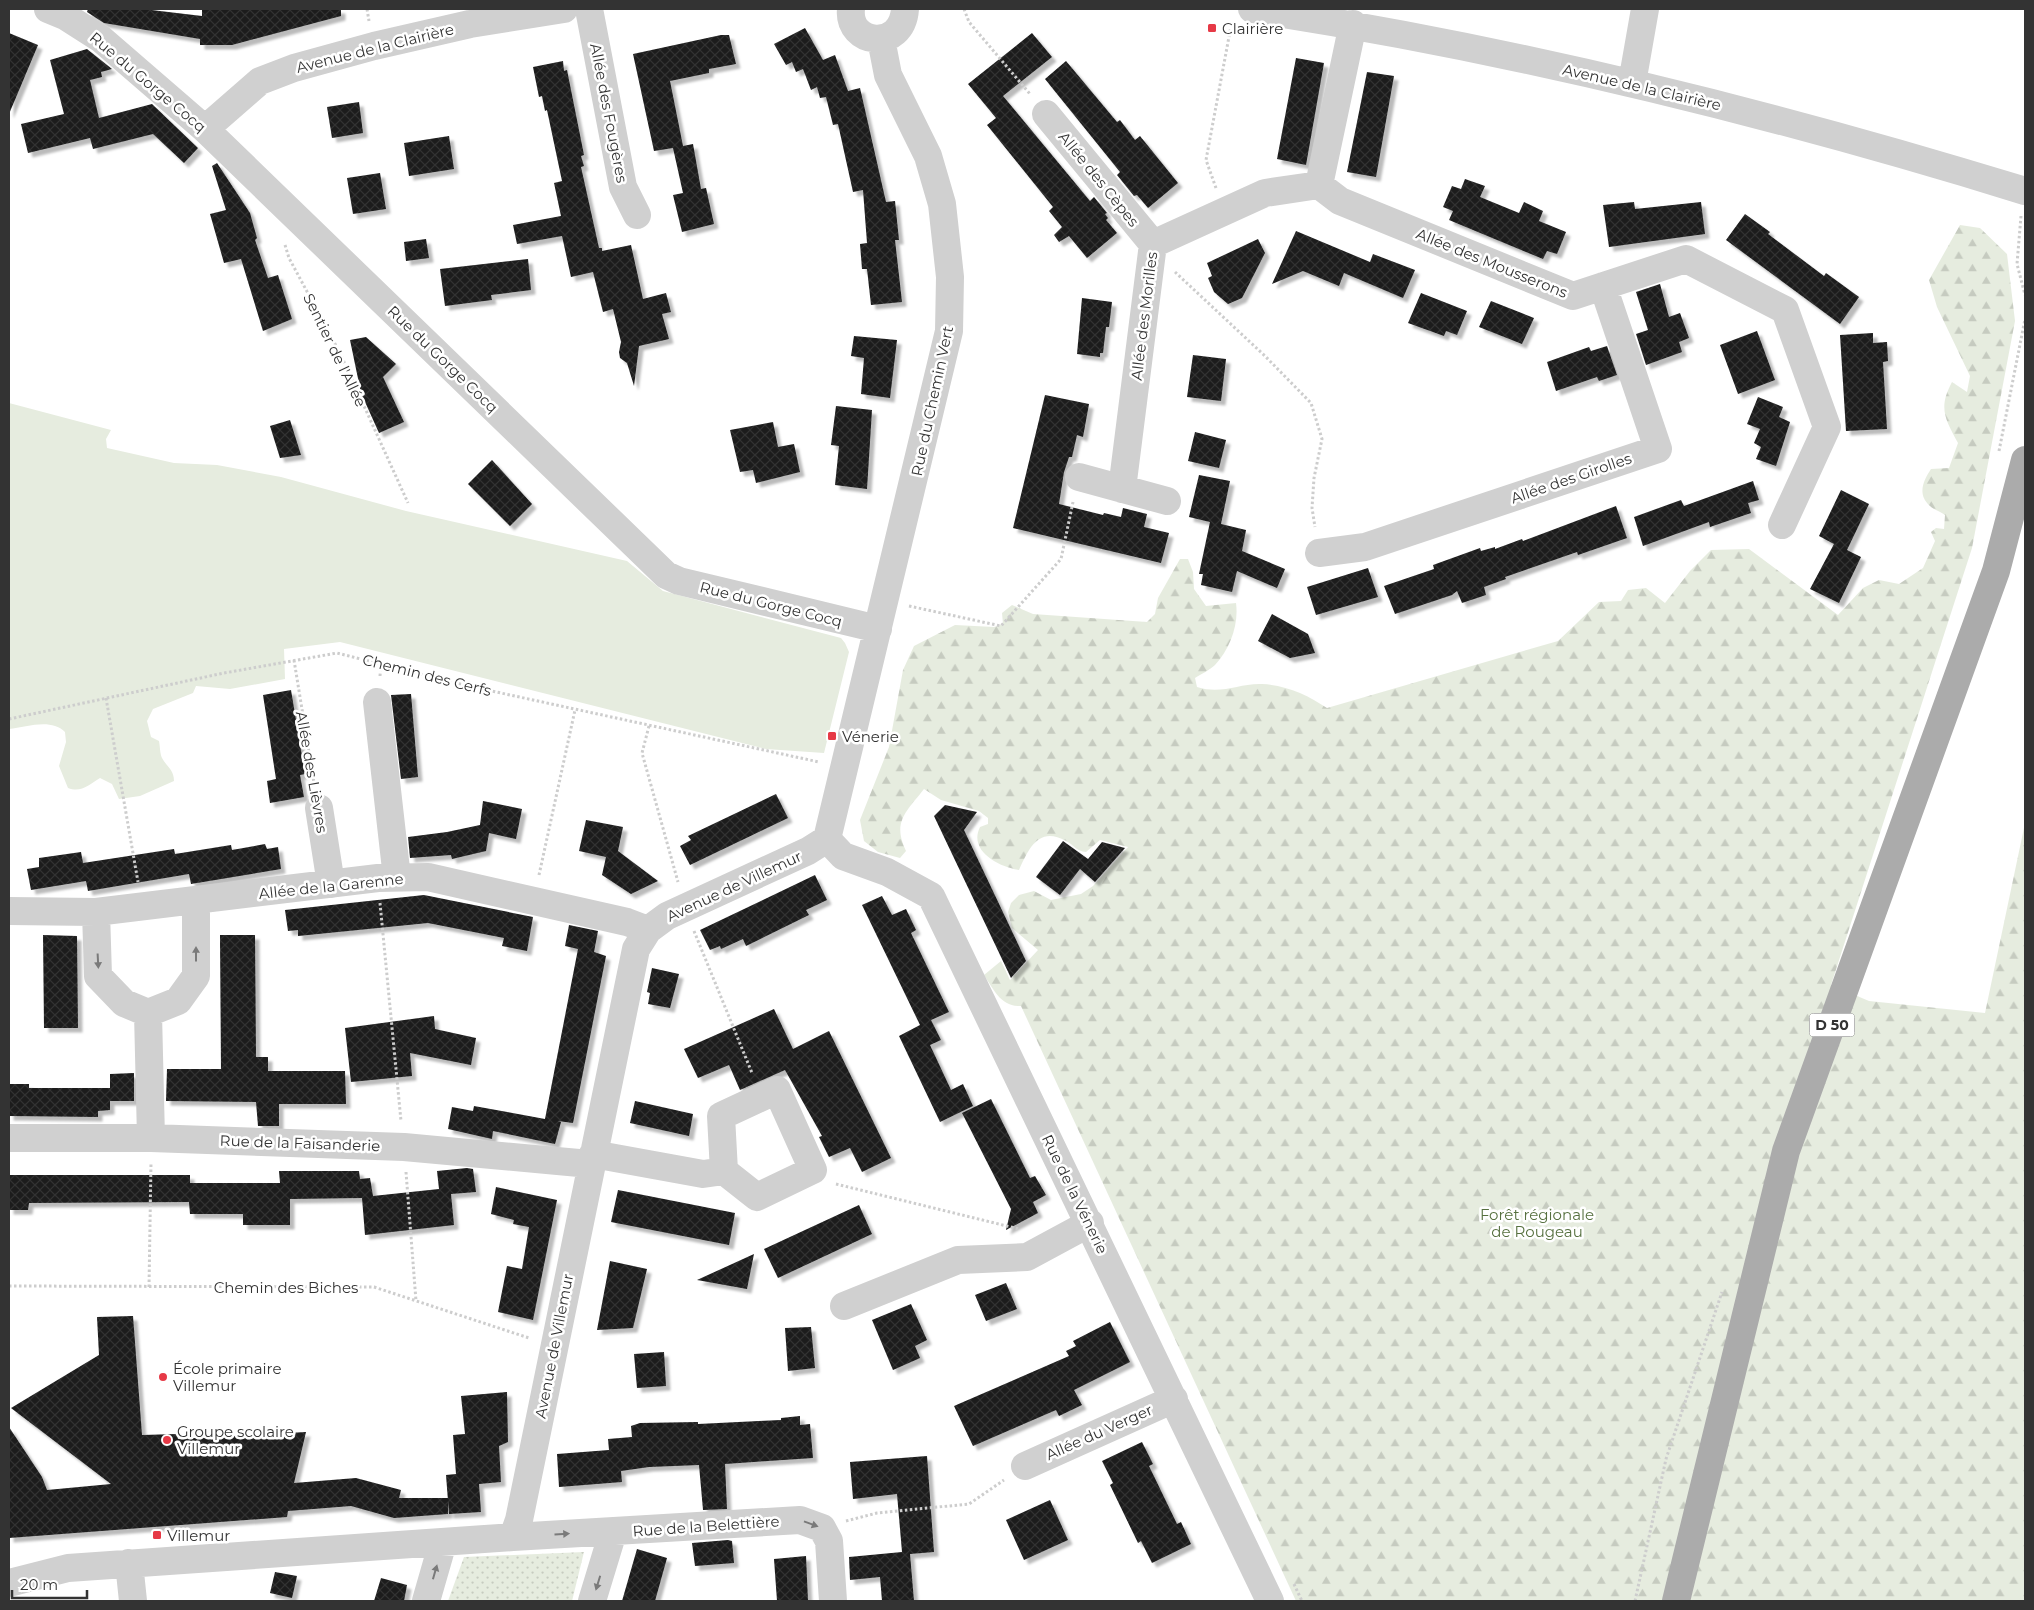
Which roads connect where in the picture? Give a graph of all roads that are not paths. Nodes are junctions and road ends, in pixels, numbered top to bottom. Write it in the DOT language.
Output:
graph roads {
  1 [pos="48,9"];
  2 [pos="564,9"];
  3 [pos="589,9"];
  4 [pos="851,9"];
  5 [pos="905,9"];
  6 [pos="1645,9"];
  7 [pos="1243,14"];
  8 [pos="1353,24"];
  9 [pos="881,39"];
  10 [pos="1632,83"];
  11 [pos="1046,114"];
  12 [pos="205,130"];
  13 [pos="1319,185"];
  14 [pos="2024,191"];
  15 [pos="637,215"];
  16 [pos="1153,244"];
  17 [pos="1603,286"];
  18 [pos="2025,460"];
  19 [pos="1079,477"];
  20 [pos="1122,489"];
  21 [pos="1166,501"];
  22 [pos="1782,525"];
  23 [pos="1318,553"];
  24 [pos="878,630"];
  25 [pos="377,702"];
  26 [pos="319,808"];
  27 [pos="827,838"];
  28 [pos="387,878"];
  29 [pos="331,884"];
  30 [pos="196,900"];
  31 [pos="9,911"];
  32 [pos="96,912"];
  33 [pos="648,930"];
  34 [pos="148,1013"];
  35 [pos="9,1138"];
  36 [pos="151,1138"];
  37 [pos="592,1159"];
  38 [pos="724,1171"];
  39 [pos="1090,1223"];
  40 [pos="844,1306"];
  41 [pos="1174,1399"];
  42 [pos="1025,1466"];
  43 [pos="613,1532"];
  44 [pos="513,1537"];
  45 [pos="443,1542"];
  46 [pos="129,1563"];
  47 [pos="9,1583"];
  48 [pos="133,1601"];
  49 [pos="426,1601"];
  50 [pos="592,1601"];
  51 [pos="833,1601"];
  52 [pos="1270,1601"];
  53 [pos="1676,1601"];
  1 -- 12 [label="street, Rue du Gorge Cocq"];
  2 -- 12 [label="street, Avenue de la Clairière"];
  3 -- 15 [label="street, Allée des Fougères"];
  4 -- 9 [label="street"];
  5 -- 9 [label="street"];
  6 -- 10 [label="street"];
  7 -- 8 [label="street, Avenue de la Clairière"];
  8 -- 10 [label="street, Avenue de la Clairière"];
  8 -- 13 [label="street"];
  9 -- 24 [label="street, Rue du Chemin Vert"];
  10 -- 14 [label="street, Avenue de la Clairière"];
  11 -- 16 [label="street, Allée des Cèpes"];
  12 -- 24 [label="street, Rue du Gorge Cocq"];
  13 -- 16 [label="street, Allée des Morilles"];
  13 -- 17 [label="street, Allée des Mousserons"];
  16 -- 20 [label="street, Allée des Morilles"];
  17 -- 22 [label="street, Allée des Mousserons"];
  17 -- 23 [label="street, Allée des Girolles"];
  18 -- 53 [label="main road, D 50"];
  19 -- 20 [label="street"];
  20 -- 21 [label="street"];
  24 -- 27 [label="street, Rue du Chemin Vert"];
  25 -- 28 [label="street"];
  26 -- 29 [label="street, Allée des Lièvres"];
  27 -- 33 [label="street, Avenue de Villemur"];
  27 -- 39 [label="street, Rue de la Vénerie"];
  28 -- 29 [label="street, Allée de la Garenne"];
  28 -- 33 [label="street, Allée de la Garenne"];
  29 -- 30 [label="street, Allée de la Garenne"];
  30 -- 32 [label="street, Allée de la Garenne"];
  34 -- 30 [label="street, one-way"];
  31 -- 32 [label="street, Allée de la Garenne"];
  32 -- 34 [label="street, one-way"];
  33 -- 37 [label="street, Avenue de Villemur"];
  34 -- 36 [label="street"];
  35 -- 36 [label="street, Rue de la Faisanderie"];
  36 -- 37 [label="street, Rue de la Faisanderie"];
  37 -- 38 [label="street, Rue de la Faisanderie"];
  37 -- 44 [label="street, Avenue de Villemur"];
  38 -- 38 [label="street"];
  39 -- 40 [label="street"];
  39 -- 41 [label="street, Rue de la Vénerie"];
  41 -- 42 [label="street, Allée du Verger"];
  41 -- 52 [label="street, Rue de la Vénerie"];
  44 -- 43 [label="street, Rue de la Belettière, one-way"];
  43 -- 50 [label="street, one-way"];
  43 -- 51 [label="street, Rue de la Belettière, one-way"];
  44 -- 45 [label="street"];
  45 -- 46 [label="street"];
  49 -- 45 [label="street, one-way"];
  46 -- 47 [label="street"];
  46 -- 48 [label="street"];
}
